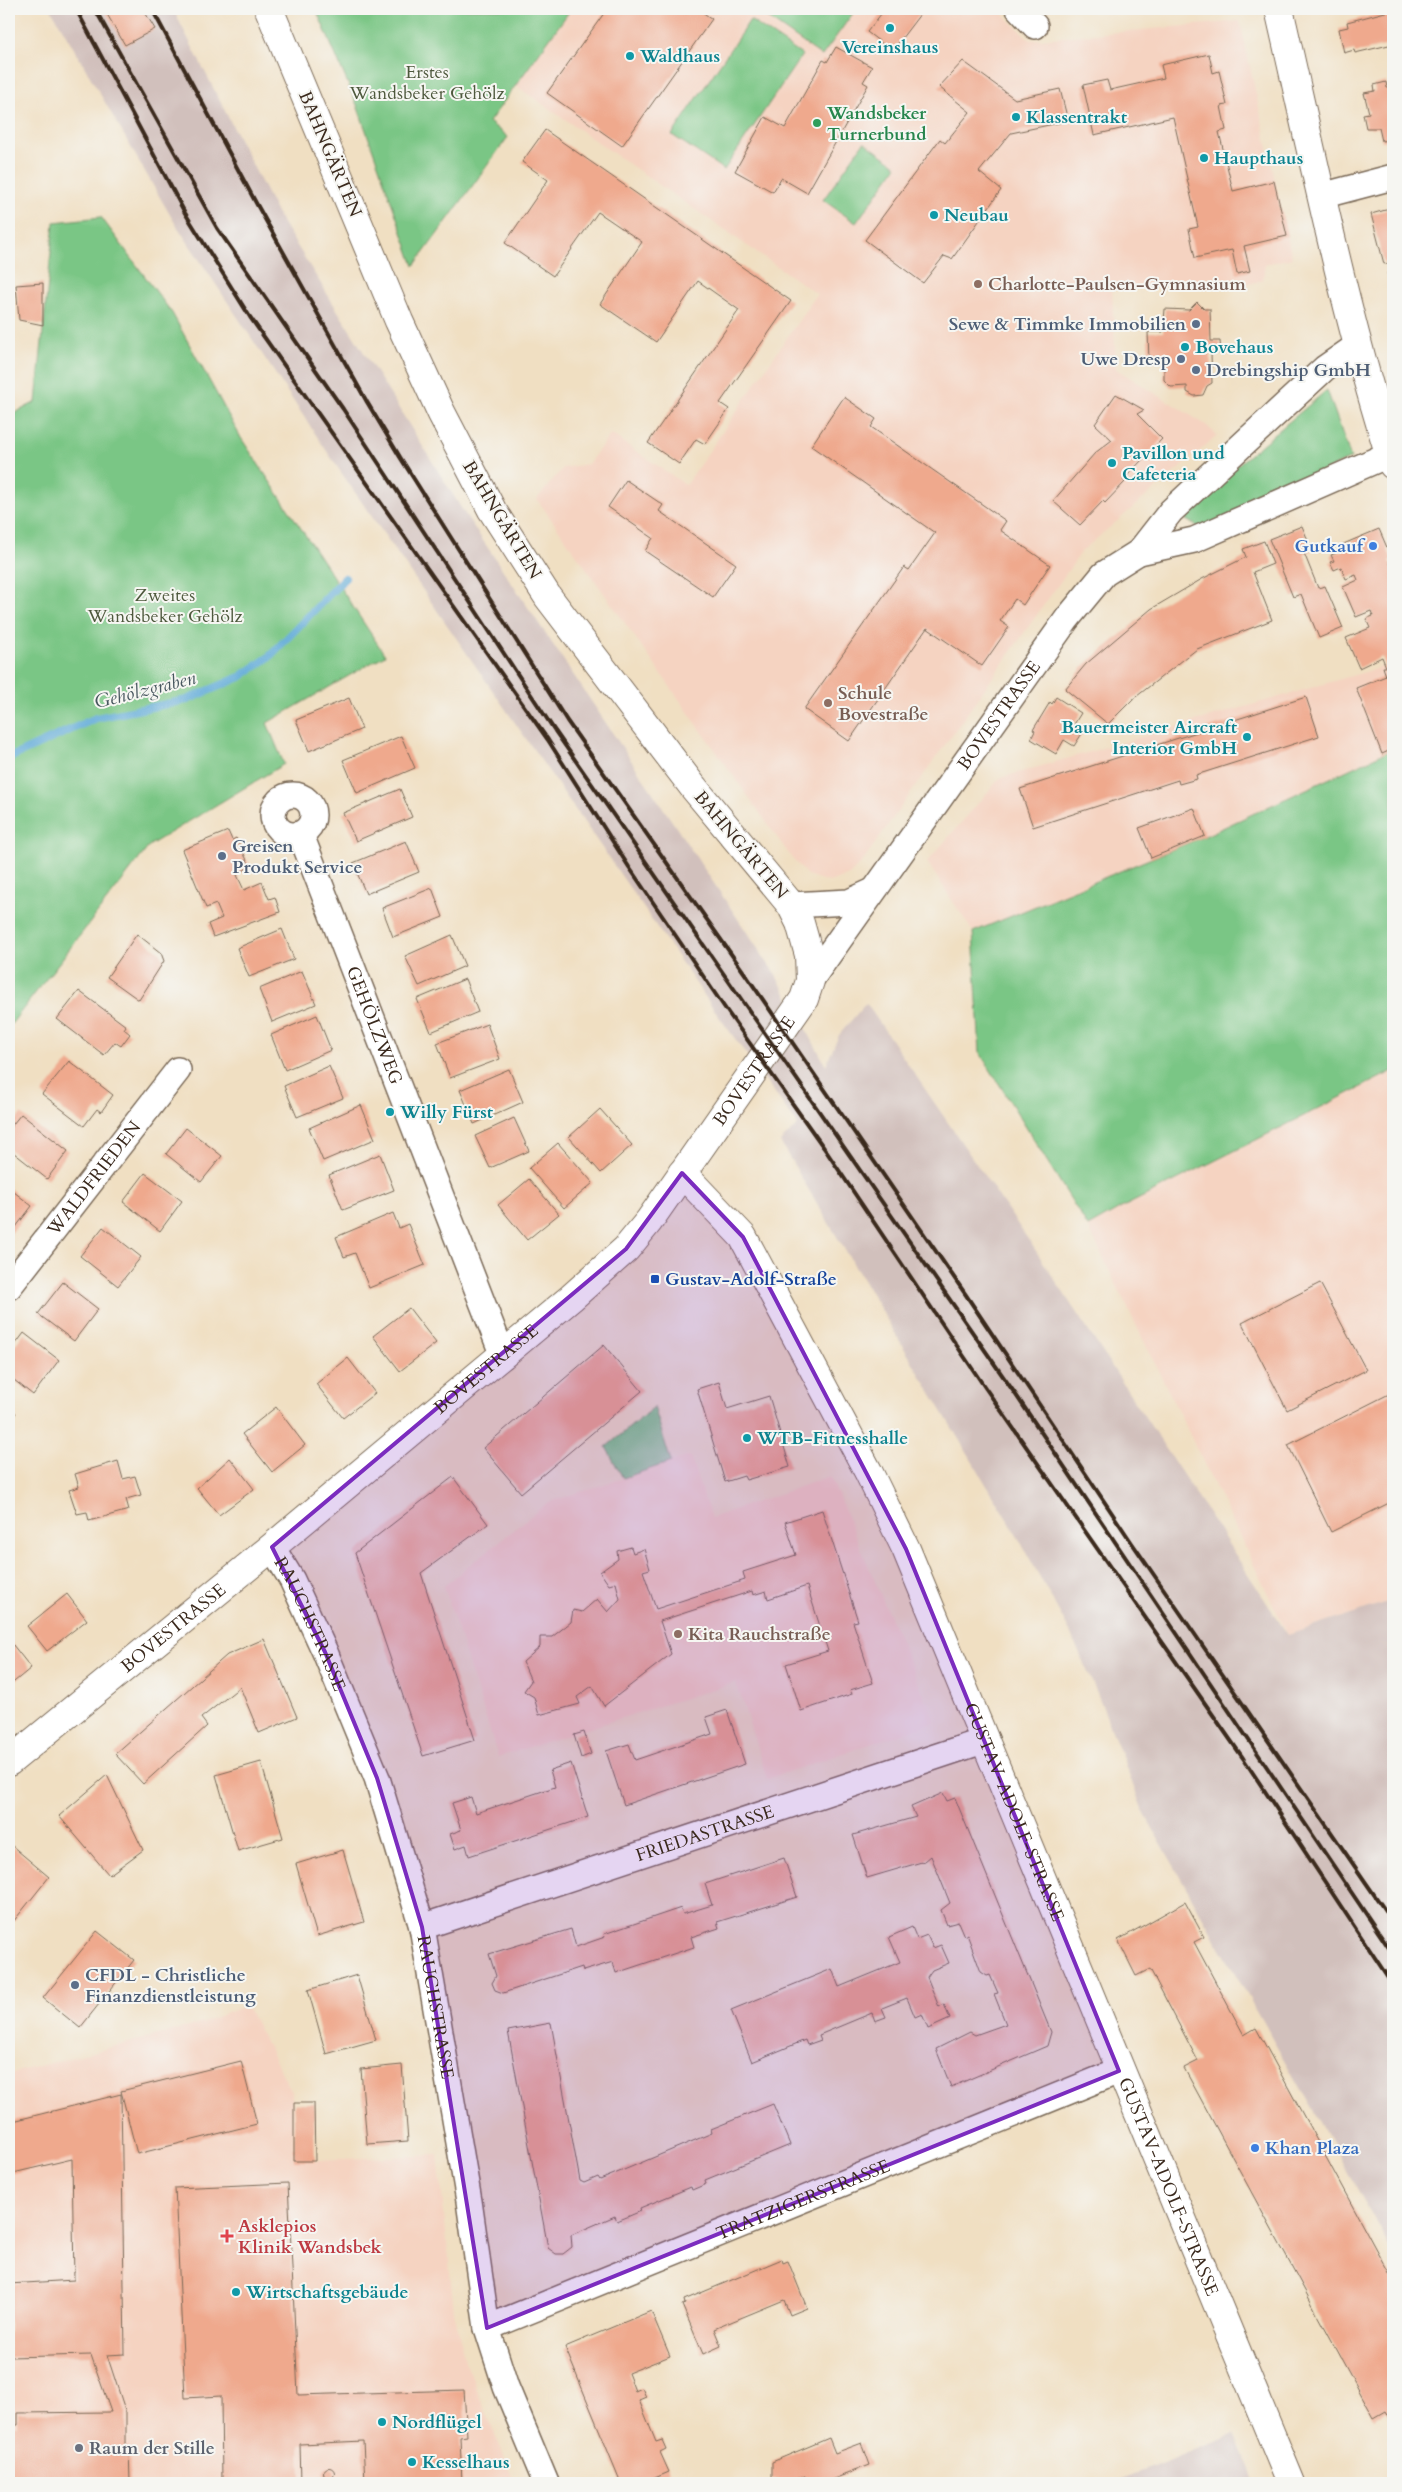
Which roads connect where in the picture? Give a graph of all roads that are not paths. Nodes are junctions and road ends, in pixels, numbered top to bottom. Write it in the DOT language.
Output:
graph roads {
  1 [pos="269,9"];
  2 [pos="1279,9"];
  3 [pos="1393,177"];
  4 [pos="1321,196"];
  5 [pos="1358,345"];
  6 [pos="1391,460"];
  7 [pos="1139,552"];
  8 [pos="301,834"];
  9 [pos="871,892"];
  10 [pos="791,905"];
  11 [pos="810,981"];
  12 [pos="178,1070"];
  13 [pos="682,1173"];
  14 [pos="9,1287"];
  15 [pos="503,1356"];
  16 [pos="272,1547"];
  17 [pos="986,1740"];
  18 [pos="10,1758"];
  19 [pos="422,1927"];
  20 [pos="1119,2071"];
  21 [pos="486,2328"];
  22 [pos="546,2483"];
  23 [pos="1290,2483"];
  1 -- 10 [label="main road, BAHNGÄRTEN"];
  2 -- 4 [label="main road"];
  3 -- 4 [label="street"];
  4 -- 5 [label="main road"];
  5 -- 6 [label="main road"];
  5 -- 7 [label="street, BOVESTRASSE"];
  6 -- 7 [label="street, BOVESTRASSE"];
  7 -- 9 [label="street, BOVESTRASSE"];
  8 -- 15 [label="street, GEHÖLZWEG"];
  9 -- 10 [label="street, BOVESTRASSE"];
  9 -- 11 [label="street, BOVESTRASSE"];
  10 -- 11 [label="main road, BAHNGÄRTEN"];
  11 -- 13 [label="main road, BOVESTRASSE"];
  12 -- 14 [label="street, WALDFRIEDEN"];
  13 -- 15 [label="main road, BOVESTRASSE"];
  13 -- 17 [label="main road, GUSTAV-ADOLF-STRASSE"];
  15 -- 16 [label="main road, BOVESTRASSE"];
  16 -- 18 [label="main road, BOVESTRASSE"];
  16 -- 19 [label="street, RAUCHSTRASSE"];
  17 -- 19 [label="street, FRIEDASTRASSE"];
  17 -- 20 [label="main road, GUSTAV-ADOLF-STRASSE"];
  19 -- 21 [label="street, RAUCHSTRASSE"];
  20 -- 21 [label="street, TRATZIGERSTRASSE"];
  20 -- 23 [label="main road, GUSTAV-ADOLF-STRASSE"];
  21 -- 22 [label="street, RAUCHSTRASSE"];
}
